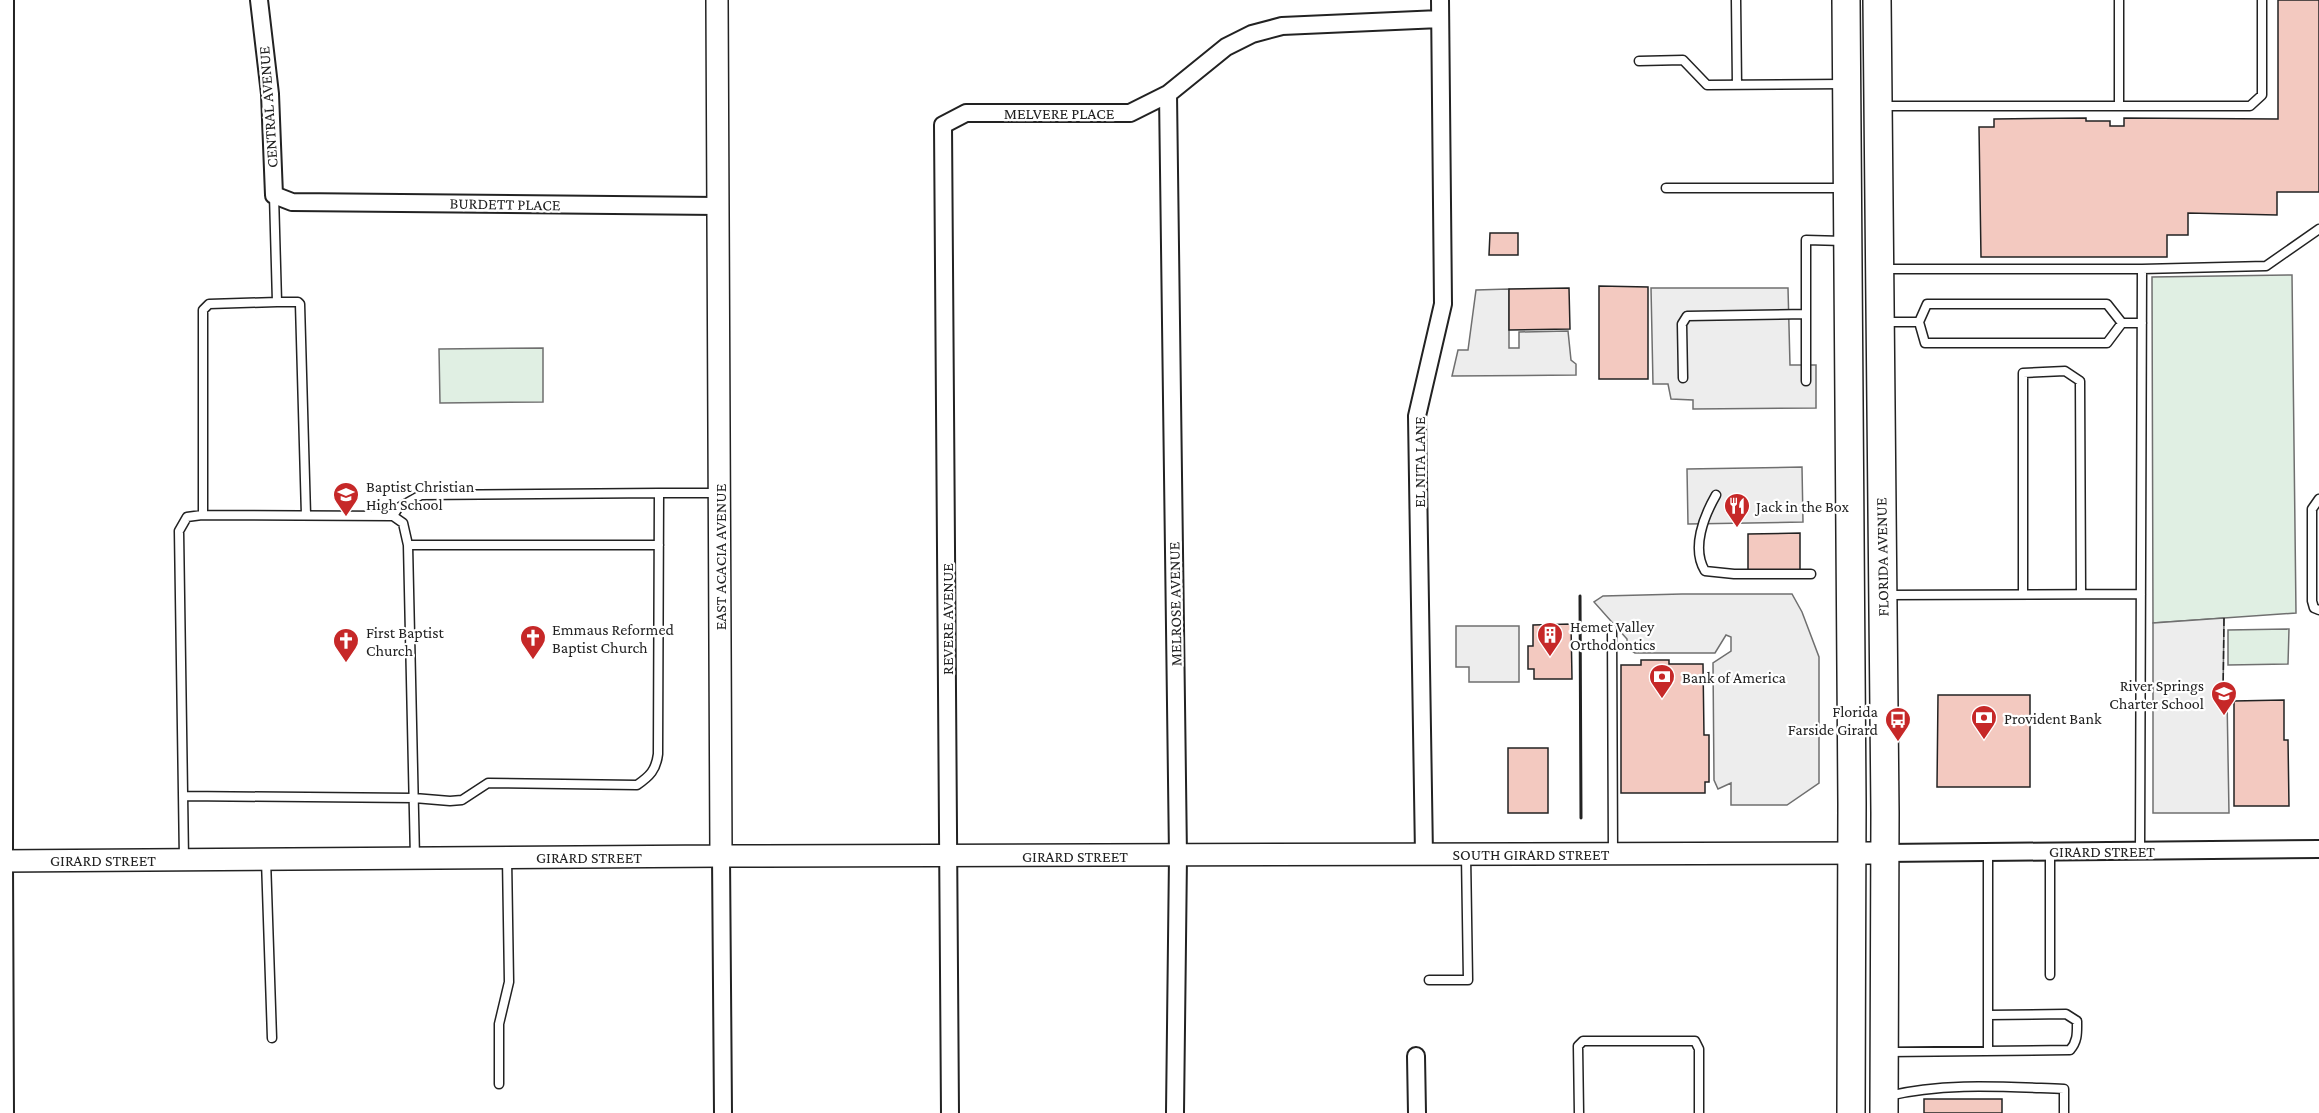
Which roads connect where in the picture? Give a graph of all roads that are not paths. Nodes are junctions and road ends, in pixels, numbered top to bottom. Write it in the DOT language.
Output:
graph roads {
  1 [pos="5,0"];
  2 [pos="259,0"];
  3 [pos="717,0"];
  4 [pos="1440,0"];
  5 [pos="1736,0"];
  6 [pos="1846,0"];
  7 [pos="1877,0"];
  8 [pos="2120,0"];
  9 [pos="2262,0"];
  10 [pos="1440,19"];
  11 [pos="1639,61"];
  12 [pos="1847,84"];
  13 [pos="1737,85"];
  14 [pos="1168,94"];
  15 [pos="1879,106"];
  16 [pos="2119,106"];
  17 [pos="943,125"];
  18 [pos="1848,188"];
  19 [pos="1666,189"];
  20 [pos="274,195"];
  21 [pos="718,206"];
  22 [pos="2319,229"];
  23 [pos="1848,241"];
  24 [pos="1879,269"];
  25 [pos="2142,269"];
  26 [pos="277,302"];
  27 [pos="1806,314"];
  28 [pos="1880,322"];
  29 [pos="1919,322"];
  30 [pos="2122,323"];
  31 [pos="2142,323"];
  32 [pos="1683,378"];
  33 [pos="1806,381"];
  34 [pos="658,493"];
  35 [pos="720,493"];
  36 [pos="1716,495"];
  37 [pos="2319,499"];
  38 [pos="203,515"];
  39 [pos="306,515"];
  40 [pos="393,516"];
  41 [pos="408,544"];
  42 [pos="658,545"];
  43 [pos="1811,574"];
  44 [pos="2023,594"];
  45 [pos="2081,594"];
  46 [pos="2141,594"];
  47 [pos="1882,595"];
  48 [pos="2319,610"];
  49 [pos="1612,629"];
  50 [pos="183,796"];
  51 [pos="414,798"];
  52 [pos="2319,849"];
  53 [pos="2050,851"];
  54 [pos="2140,851"];
  55 [pos="1988,852"];
  56 [pos="1852,853"];
  57 [pos="1884,853"];
  58 [pos="1466,854"];
  59 [pos="1613,854"];
  60 [pos="1424,855"];
  61 [pos="722,856"];
  62 [pos="949,856"];
  63 [pos="1178,856"];
  64 [pos="507,857"];
  65 [pos="415,858"];
  66 [pos="266,859"];
  67 [pos="184,860"];
  68 [pos="2,861"];
  69 [pos="2050,975"];
  70 [pos="1428,980"];
  71 [pos="1988,1015"];
  72 [pos="272,1038"];
  73 [pos="1988,1051"];
  74 [pos="1884,1052"];
  75 [pos="1416,1056"];
  76 [pos="499,1084"];
  77 [pos="1884,1105"];
  78 [pos="6,1113"];
  79 [pos="723,1113"];
  80 [pos="950,1113"];
  81 [pos="1175,1113"];
  82 [pos="1417,1113"];
  83 [pos="1579,1113"];
  84 [pos="1699,1113"];
  85 [pos="1851,1113"];
  86 [pos="2064,1113"];
  1 -- 68 [label="street"];
  2 -- 20 [label="street, CENTRAL AVENUE"];
  3 -- 21 [label="street, EAST ACACIA AVENUE"];
  4 -- 10 [label="street, EL NITA LANE"];
  5 -- 13 [label="lane"];
  6 -- 12 [label="main road, FLORIDA AVENUE"];
  7 -- 15 [label="main road, FLORIDA AVENUE"];
  8 -- 16 [label="lane"];
  9 -- 16 [label="lane"];
  10 -- 14 [label="street, MELVERE PLACE"];
  10 -- 60 [label="street, EL NITA LANE"];
  11 -- 13 [label="lane"];
  12 -- 13 [label="lane"];
  12 -- 18 [label="main road, FLORIDA AVENUE"];
  14 -- 17 [label="street, MELVERE PLACE"];
  14 -- 63 [label="street, MELROSE AVENUE"];
  15 -- 16 [label="lane"];
  15 -- 24 [label="main road, FLORIDA AVENUE"];
  17 -- 62 [label="street, REVERE AVENUE"];
  18 -- 19 [label="lane"];
  18 -- 23 [label="main road, FLORIDA AVENUE"];
  20 -- 21 [label="street, BURDETT PLACE"];
  20 -- 26 [label="lane"];
  21 -- 35 [label="street, EAST ACACIA AVENUE"];
  22 -- 25 [label="lane"];
  23 -- 27 [label="lane"];
  23 -- 56 [label="main road, FLORIDA AVENUE"];
  24 -- 25 [label="lane"];
  24 -- 28 [label="main road, FLORIDA AVENUE"];
  25 -- 31 [label="lane"];
  26 -- 38 [label="lane"];
  26 -- 39 [label="lane"];
  27 -- 32 [label="lane"];
  27 -- 33 [label="lane"];
  28 -- 29 [label="lane"];
  28 -- 47 [label="main road, FLORIDA AVENUE"];
  29 -- 30 [label="lane"];
  29 -- 30 [label="lane"];
  30 -- 31 [label="lane"];
  31 -- 46 [label="lane"];
  34 -- 35 [label="lane"];
  34 -- 40 [label="lane"];
  34 -- 42 [label="lane"];
  35 -- 61 [label="street, EAST ACACIA AVENUE"];
  36 -- 43 [label="lane"];
  37 -- 48 [label="lane"];
  38 -- 39 [label="lane"];
  38 -- 50 [label="lane"];
  39 -- 40 [label="lane"];
  40 -- 41 [label="lane"];
  41 -- 42 [label="lane"];
  41 -- 51 [label="lane"];
  42 -- 51 [label="lane"];
  44 -- 45 [label="lane"];
  44 -- 45 [label="lane"];
  44 -- 47 [label="lane"];
  45 -- 46 [label="lane"];
  46 -- 54 [label="lane"];
  47 -- 57 [label="main road, FLORIDA AVENUE"];
  49 -- 59 [label="lane"];
  50 -- 51 [label="lane"];
  50 -- 67 [label="lane"];
  51 -- 65 [label="lane"];
  52 -- 54 [label="street, GIRARD STREET"];
  53 -- 54 [label="street, GIRARD STREET"];
  53 -- 55 [label="street, GIRARD STREET"];
  53 -- 69 [label="lane"];
  55 -- 57 [label="street, GIRARD STREET"];
  55 -- 71 [label="lane"];
  56 -- 57 [label="street, SOUTH GIRARD STREET"];
  56 -- 59 [label="street, SOUTH GIRARD STREET"];
  56 -- 85 [label="main road, FLORIDA AVENUE"];
  57 -- 74 [label="main road, FLORIDA AVENUE"];
  58 -- 59 [label="street, SOUTH GIRARD STREET"];
  58 -- 60 [label="street, SOUTH GIRARD STREET"];
  58 -- 70 [label="lane"];
  60 -- 63 [label="street, SOUTH GIRARD STREET"];
  61 -- 62 [label="street, GIRARD STREET"];
  61 -- 64 [label="street, GIRARD STREET"];
  61 -- 79 [label="street, EAST ACACIA AVENUE"];
  62 -- 63 [label="street, GIRARD STREET"];
  62 -- 80 [label="street, REVERE AVENUE"];
  63 -- 81 [label="street, MELROSE AVENUE"];
  64 -- 65 [label="street, GIRARD STREET"];
  64 -- 76 [label="lane"];
  65 -- 66 [label="street, GIRARD STREET"];
  66 -- 67 [label="street, GIRARD STREET"];
  66 -- 72 [label="lane"];
  67 -- 68 [label="street, GIRARD STREET"];
  68 -- 78 [label="street"];
  71 -- 73 [label="lane"];
  71 -- 73 [label="lane"];
  73 -- 74 [label="lane"];
  74 -- 77 [label="main road, FLORIDA AVENUE"];
  75 -- 82 [label="street"];
  77 -- 86 [label="lane"];
  83 -- 84 [label="lane"];
}
